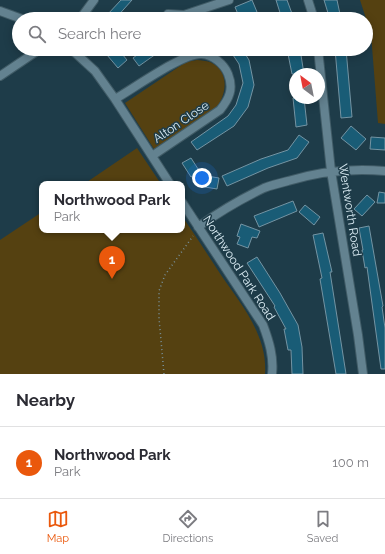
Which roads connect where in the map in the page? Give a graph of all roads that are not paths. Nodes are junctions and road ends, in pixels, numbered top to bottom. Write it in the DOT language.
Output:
graph roads {
  1 [pos="94,0"];
  2 [pos="229,0"];
  3 [pos="308,0"];
  4 [pos="0,11"];
  5 [pos="85,12"];
  6 [pos="197,12"];
  7 [pos="312,12"];
  8 [pos="12,15"];
  9 [pos="30,56"];
  10 [pos="79,56"];
  11 [pos="182,56"];
  12 [pos="208,56"];
  13 [pos="319,56"];
  14 [pos="0,76"];
  15 [pos="116,99"];
  16 [pos="152,156"];
  17 [pos="332,171"];
  18 [pos="385,171"];
  19 [pos="168,181"];
  20 [pos="185,207"];
  21 [pos="198,227"];
  22 [pos="272,374"];
  23 [pos="363,374"];
  1 -- 5 [label="street"];
  2 -- 6 [label="street"];
  3 -- 7 [label="street"];
  4 -- 8 [label="street"];
  9 -- 14 [label="street"];
  10 -- 15 [label="street"];
  11 -- 15 [label="street, Alton Close"];
  12 -- 16 [label="street, Alton Close"];
  13 -- 17 [label="street, Wentworth Road"];
  15 -- 16 [label="street"];
  16 -- 19 [label="street"];
  17 -- 18 [label="street"];
  17 -- 21 [label="street"];
  17 -- 23 [label="street, Wentworth Road"];
  20 -- 21 [label="street, Northwood Park Road"];
  21 -- 22 [label="street, Northwood Park Road"];
}
